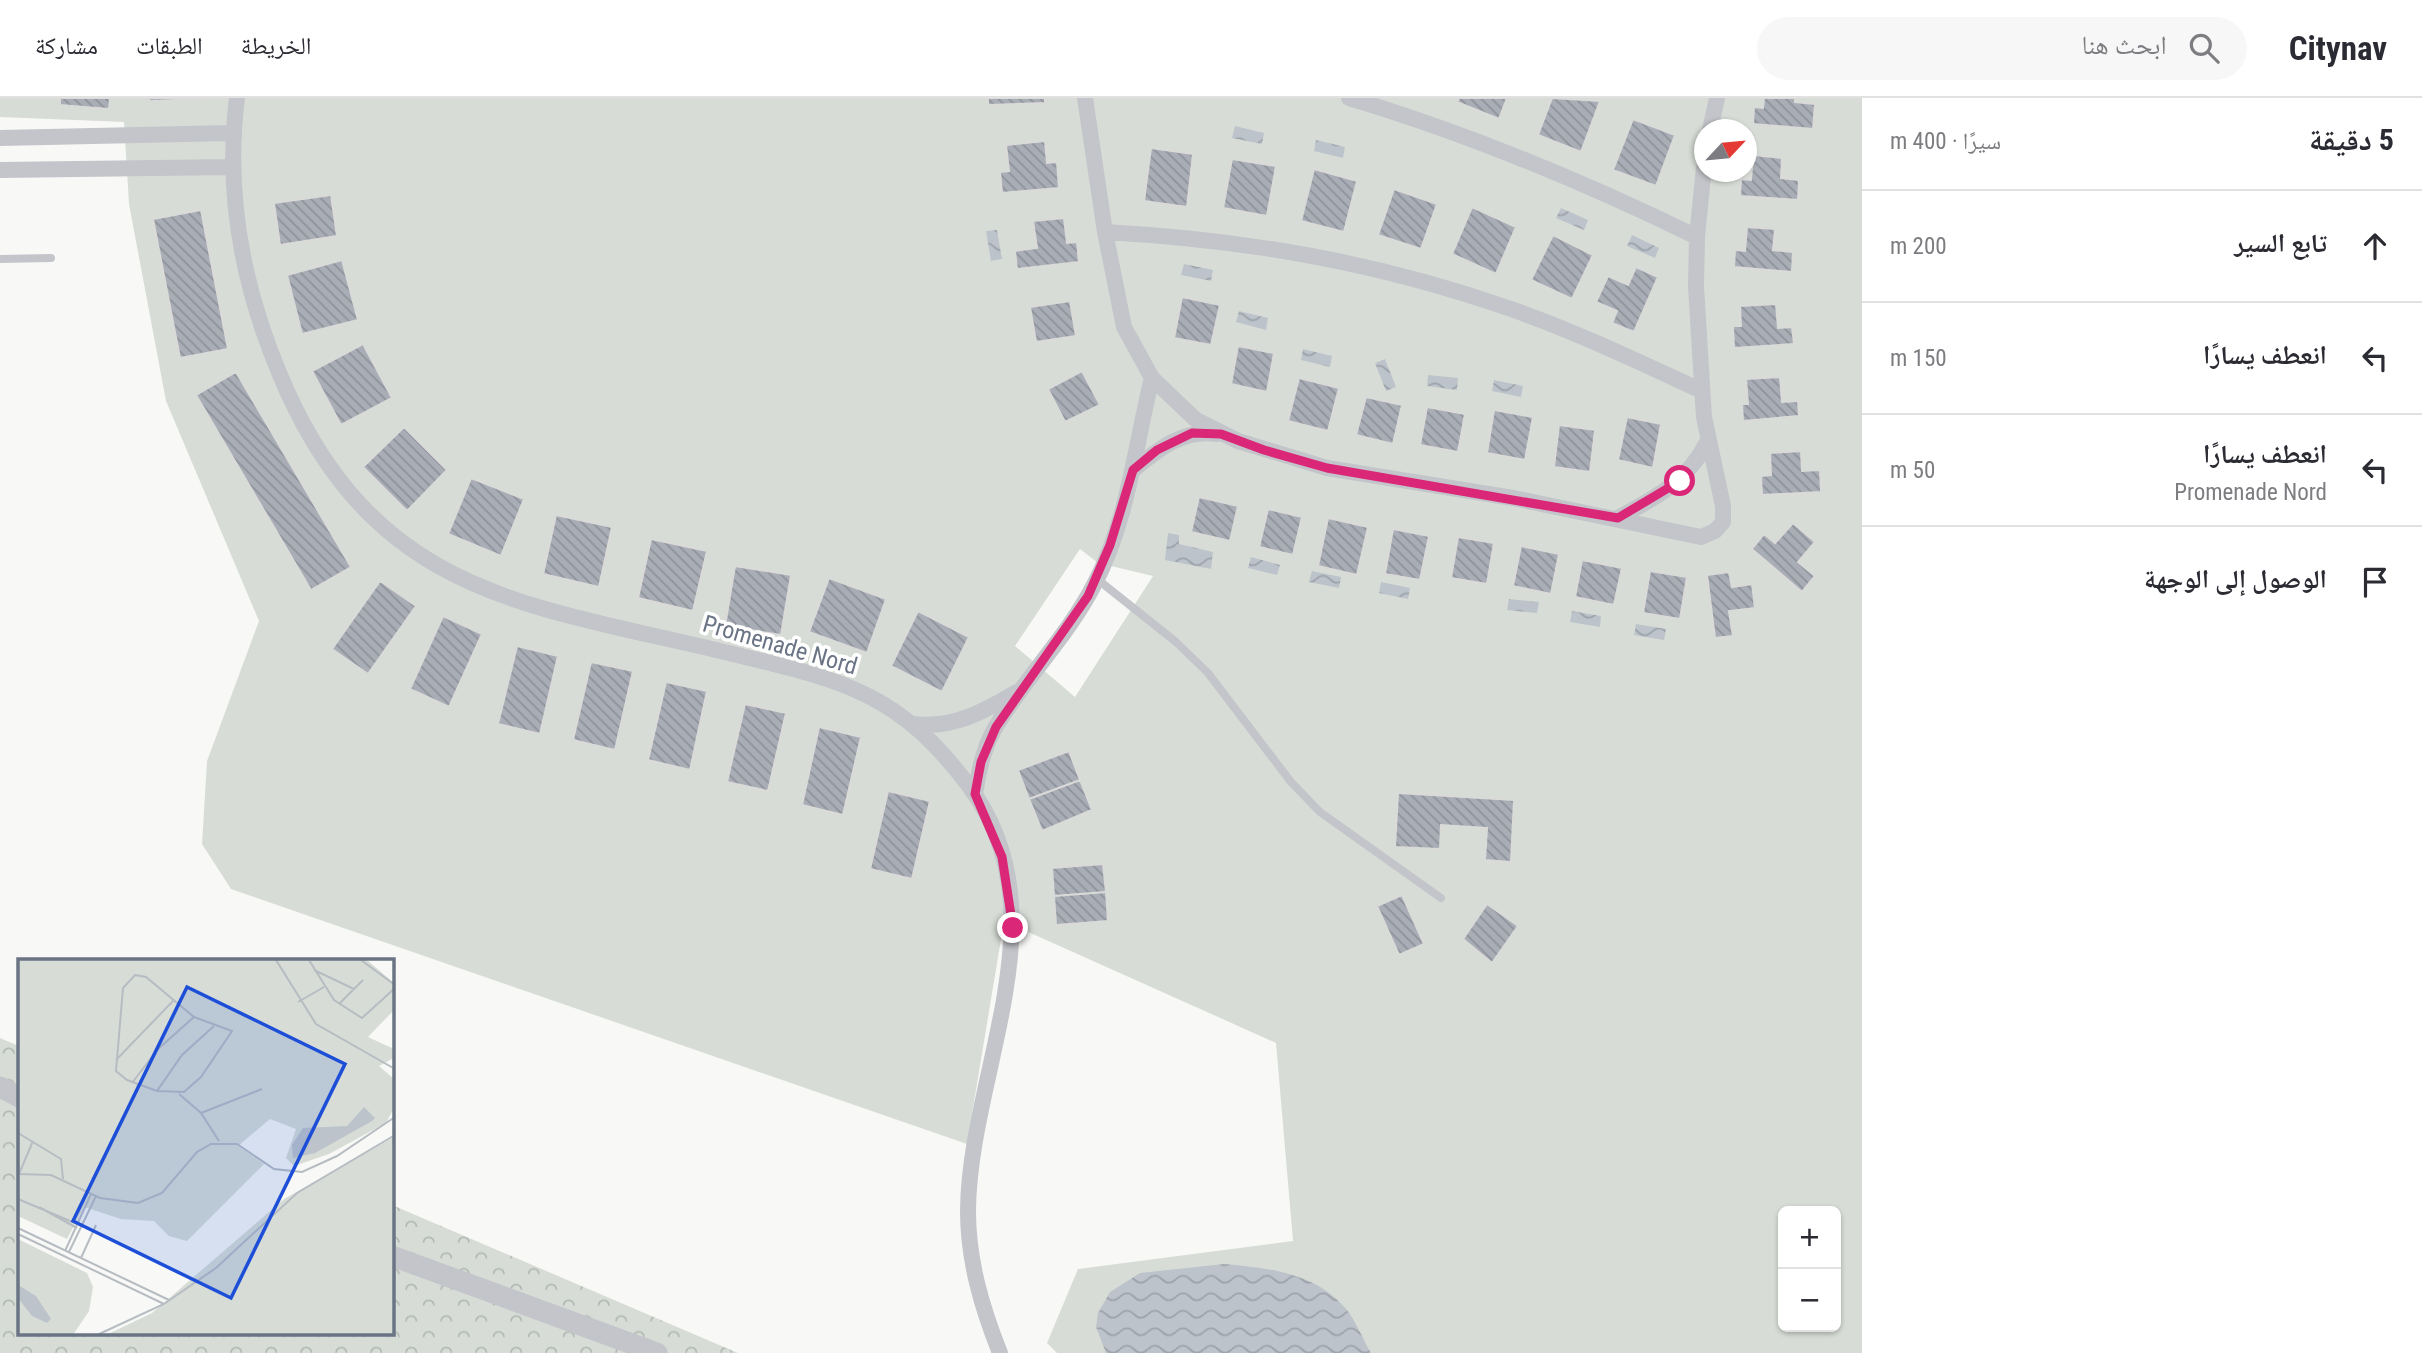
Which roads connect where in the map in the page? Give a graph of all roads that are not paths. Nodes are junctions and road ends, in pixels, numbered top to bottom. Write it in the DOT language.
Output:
graph roads {
  1 [pos="237,98"];
  2 [pos="1085,98"];
  3 [pos="1349,98"];
  4 [pos="1717,98"];
  5 [pos="1712,119"];
  6 [pos="232,132"];
  7 [pos="0,138"];
  8 [pos="233,167"];
  9 [pos="0,170"];
  10 [pos="1702,182"];
  11 [pos="1105,232"];
  12 [pos="1697,237"];
  13 [pos="51,258"];
  14 [pos="0,259"];
  15 [pos="1152,378"];
  16 [pos="1702,391"];
  17 [pos="1221,434"];
  18 [pos="1707,442"];
  19 [pos="1133,470"];
  20 [pos="1618,518"];
  21 [pos="1097,579"];
  22 [pos="1025,687"];
  23 [pos="913,723"];
  24 [pos="975,794"];
  25 [pos="1441,898"];
  26 [pos="0,1087"];
  27 [pos="18,1096"];
  28 [pos="394,1257"];
  29 [pos="657,1353"];
  30 [pos="1000,1353"];
  1 -- 6 [label="street, Promenade Nord"];
  2 -- 11 [label="street"];
  3 -- 12 [label="street"];
  4 -- 5 [label="street"];
  6 -- 7 [label="street"];
  6 -- 8 [label="street, Promenade Nord"];
  8 -- 9 [label="street"];
  8 -- 23 [label="street, Promenade Nord"];
  10 -- 12 [label="street"];
  11 -- 15 [label="street"];
  11 -- 16 [label="street"];
  12 -- 16 [label="street"];
  13 -- 14 [label="lane"];
  15 -- 17 [label="street"];
  15 -- 19 [label="street"];
  16 -- 18 [label="street"];
  17 -- 19 [label="street"];
  17 -- 20 [label="street"];
  18 -- 20 [label="street"];
  18 -- 20 [label="street"];
  19 -- 21 [label="street"];
  21 -- 22 [label="street"];
  21 -- 25 [label="lane"];
  22 -- 23 [label="street"];
  22 -- 24 [label="street"];
  23 -- 24 [label="street, Promenade Nord"];
  24 -- 30 [label="street, Promenade Nord"];
  26 -- 27 [label="street"];
  28 -- 29 [label="street"];
}
